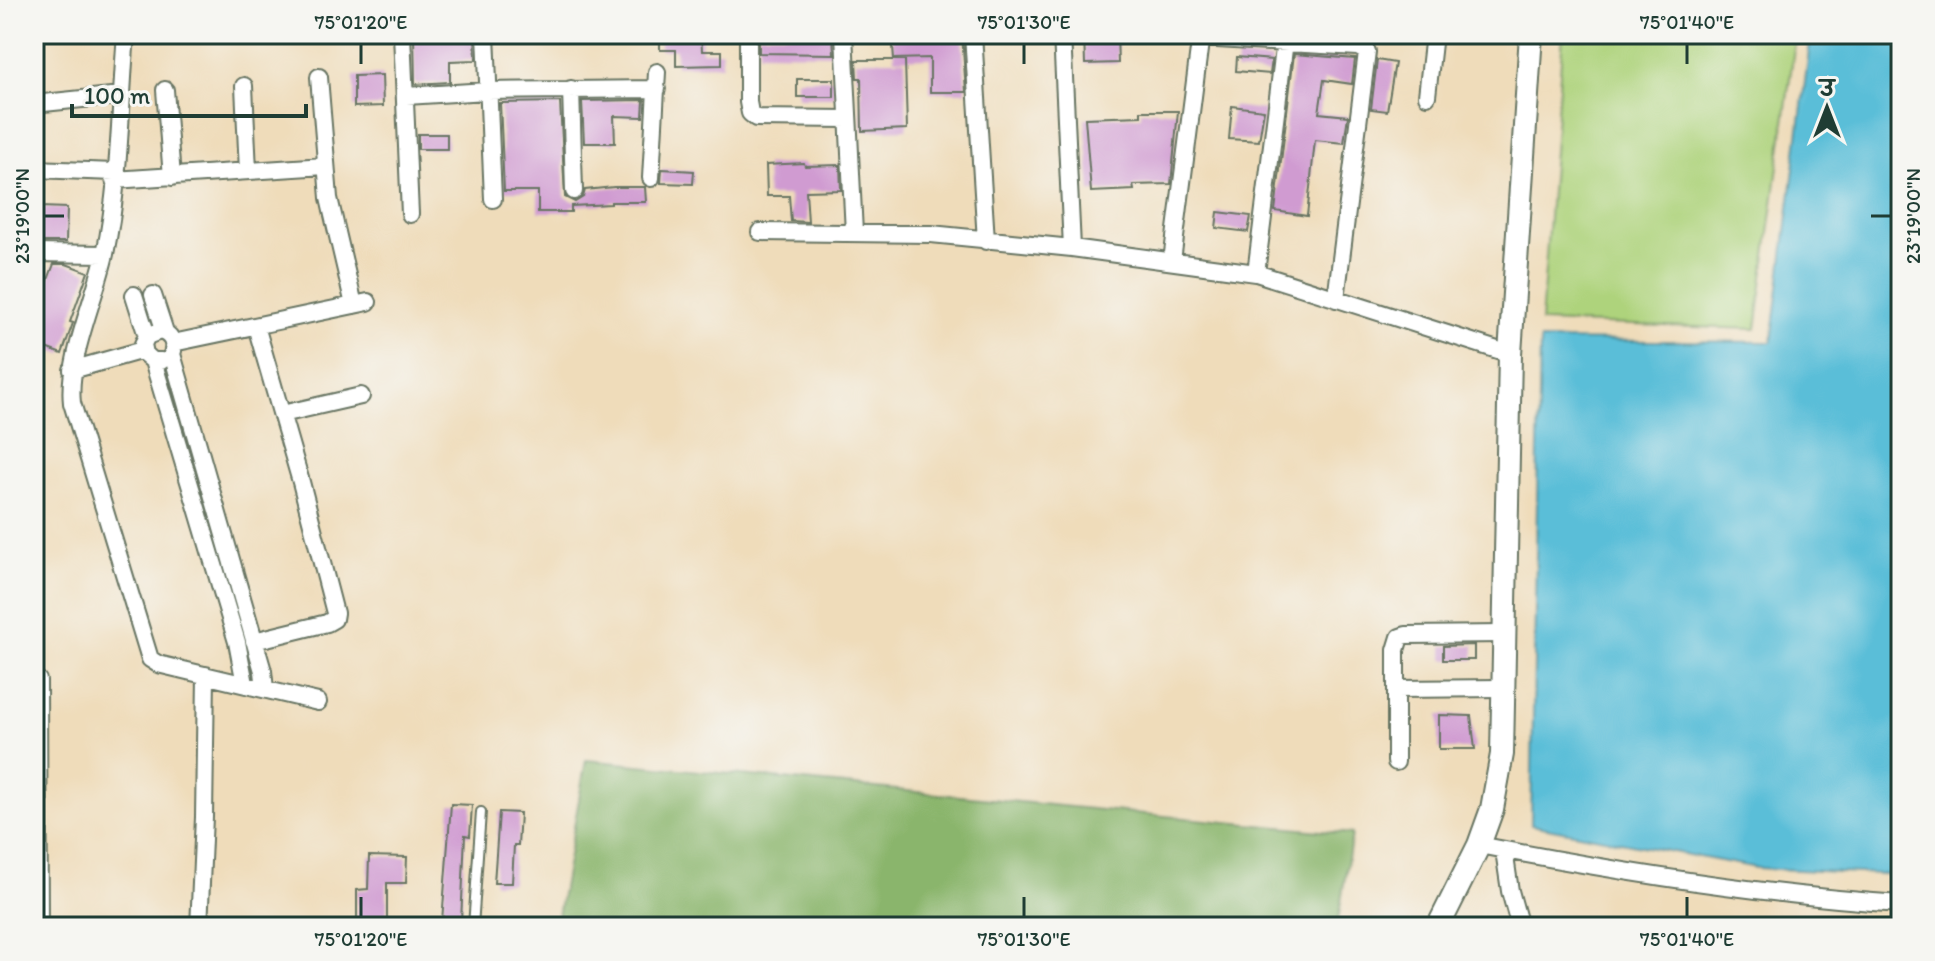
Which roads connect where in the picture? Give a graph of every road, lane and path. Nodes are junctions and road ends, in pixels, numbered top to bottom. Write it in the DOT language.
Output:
graph roads {
  1 [pos="126,34"];
  2 [pos="402,34"];
  3 [pos="486,34"];
  4 [pos="748,34"];
  5 [pos="844,34"];
  6 [pos="973,34"];
  7 [pos="1062,34"];
  8 [pos="1434,34"];
  9 [pos="1531,34"];
  10 [pos="1201,36"];
  11 [pos="1285,41"];
  12 [pos="657,72"];
  13 [pos="319,77"];
  14 [pos="244,86"];
  15 [pos="571,89"];
  16 [pos="657,89"];
  17 [pos="165,90"];
  18 [pos="487,91"];
  19 [pos="121,95"];
  20 [pos="406,96"];
  21 [pos="1427,96"];
  22 [pos="34,104"];
  23 [pos="848,119"];
  24 [pos="325,166"];
  25 [pos="34,169"];
  26 [pos="248,171"];
  27 [pos="115,176"];
  28 [pos="172,177"];
  29 [pos="651,178"];
  30 [pos="574,191"];
  31 [pos="493,199"];
  32 [pos="410,214"];
  33 [pos="760,232"];
  34 [pos="854,233"];
  35 [pos="986,241"];
  36 [pos="1072,248"];
  37 [pos="34,253"];
  38 [pos="105,254"];
  39 [pos="1172,261"];
  40 [pos="1256,273"];
  41 [pos="134,295"];
  42 [pos="153,295"];
  43 [pos="1336,299"];
  44 [pos="256,326"];
  45 [pos="170,343"];
  46 [pos="148,349"];
  47 [pos="1510,354"];
  48 [pos="72,370"];
  49 [pos="361,396"];
  50 [pos="282,414"];
  51 [pos="1504,634"];
  52 [pos="254,641"];
  53 [pos="206,675"];
  54 [pos="38,680"];
  55 [pos="245,684"];
  56 [pos="1503,688"];
  57 [pos="265,689"];
  58 [pos="1396,689"];
  59 [pos="318,702"];
  60 [pos="1396,762"];
  61 [pos="36,793"];
  62 [pos="481,812"];
  63 [pos="1479,845"];
  64 [pos="1504,850"];
  65 [pos="1901,904"];
  66 [pos="39,927"];
  67 [pos="199,927"];
  68 [pos="473,927"];
  69 [pos="1438,927"];
  70 [pos="1520,927"];
  1 -- 19 [label="street"];
  2 -- 20 [label="street"];
  3 -- 18 [label="street"];
  4 -- 23 [label="street"];
  5 -- 23 [label="street"];
  6 -- 35 [label="street"];
  7 -- 36 [label="street"];
  8 -- 21 [label="street"];
  9 -- 47 [label="main road"];
  10 -- 11 [label="street"];
  10 -- 39 [label="street"];
  11 -- 40 [label="street"];
  11 -- 43 [label="street"];
  12 -- 16 [label="street"];
  13 -- 24 [label="street"];
  14 -- 26 [label="street"];
  15 -- 16 [label="street"];
  15 -- 18 [label="street"];
  15 -- 30 [label="street"];
  16 -- 29 [label="street"];
  17 -- 28 [label="street"];
  18 -- 20 [label="street"];
  18 -- 31 [label="street"];
  19 -- 22 [label="street"];
  19 -- 27 [label="street"];
  20 -- 32 [label="street"];
  23 -- 34 [label="street"];
  24 -- 26 [label="street"];
  24 -- 44 [label="street"];
  25 -- 27 [label="street"];
  26 -- 28 [label="street"];
  27 -- 28 [label="street"];
  27 -- 38 [label="street"];
  33 -- 34 [label="street"];
  34 -- 35 [label="street"];
  35 -- 36 [label="street"];
  36 -- 39 [label="street"];
  37 -- 38 [label="street"];
  38 -- 48 [label="street"];
  39 -- 40 [label="street"];
  40 -- 43 [label="street"];
  41 -- 46 [label="street"];
  42 -- 45 [label="street"];
  43 -- 47 [label="street"];
  44 -- 45 [label="street"];
  44 -- 50 [label="street"];
  45 -- 46 [label="street"];
  45 -- 46 [label="street"];
  45 -- 52 [label="street"];
  46 -- 48 [label="street"];
  46 -- 55 [label="street"];
  47 -- 51 [label="main road"];
  48 -- 53 [label="street"];
  49 -- 50 [label="street"];
  50 -- 52 [label="street"];
  51 -- 56 [label="main road"];
  51 -- 58 [label="street"];
  52 -- 57 [label="street"];
  53 -- 55 [label="street"];
  53 -- 67 [label="street"];
  54 -- 61 [label="street"];
  55 -- 57 [label="street"];
  56 -- 58 [label="street"];
  56 -- 63 [label="main road"];
  57 -- 59 [label="street"];
  58 -- 60 [label="street"];
  61 -- 66 [label="street"];
  62 -- 68 [label="lane"];
  63 -- 64 [label="street"];
  63 -- 69 [label="main road"];
  64 -- 65 [label="street"];
  64 -- 70 [label="street"];
}
